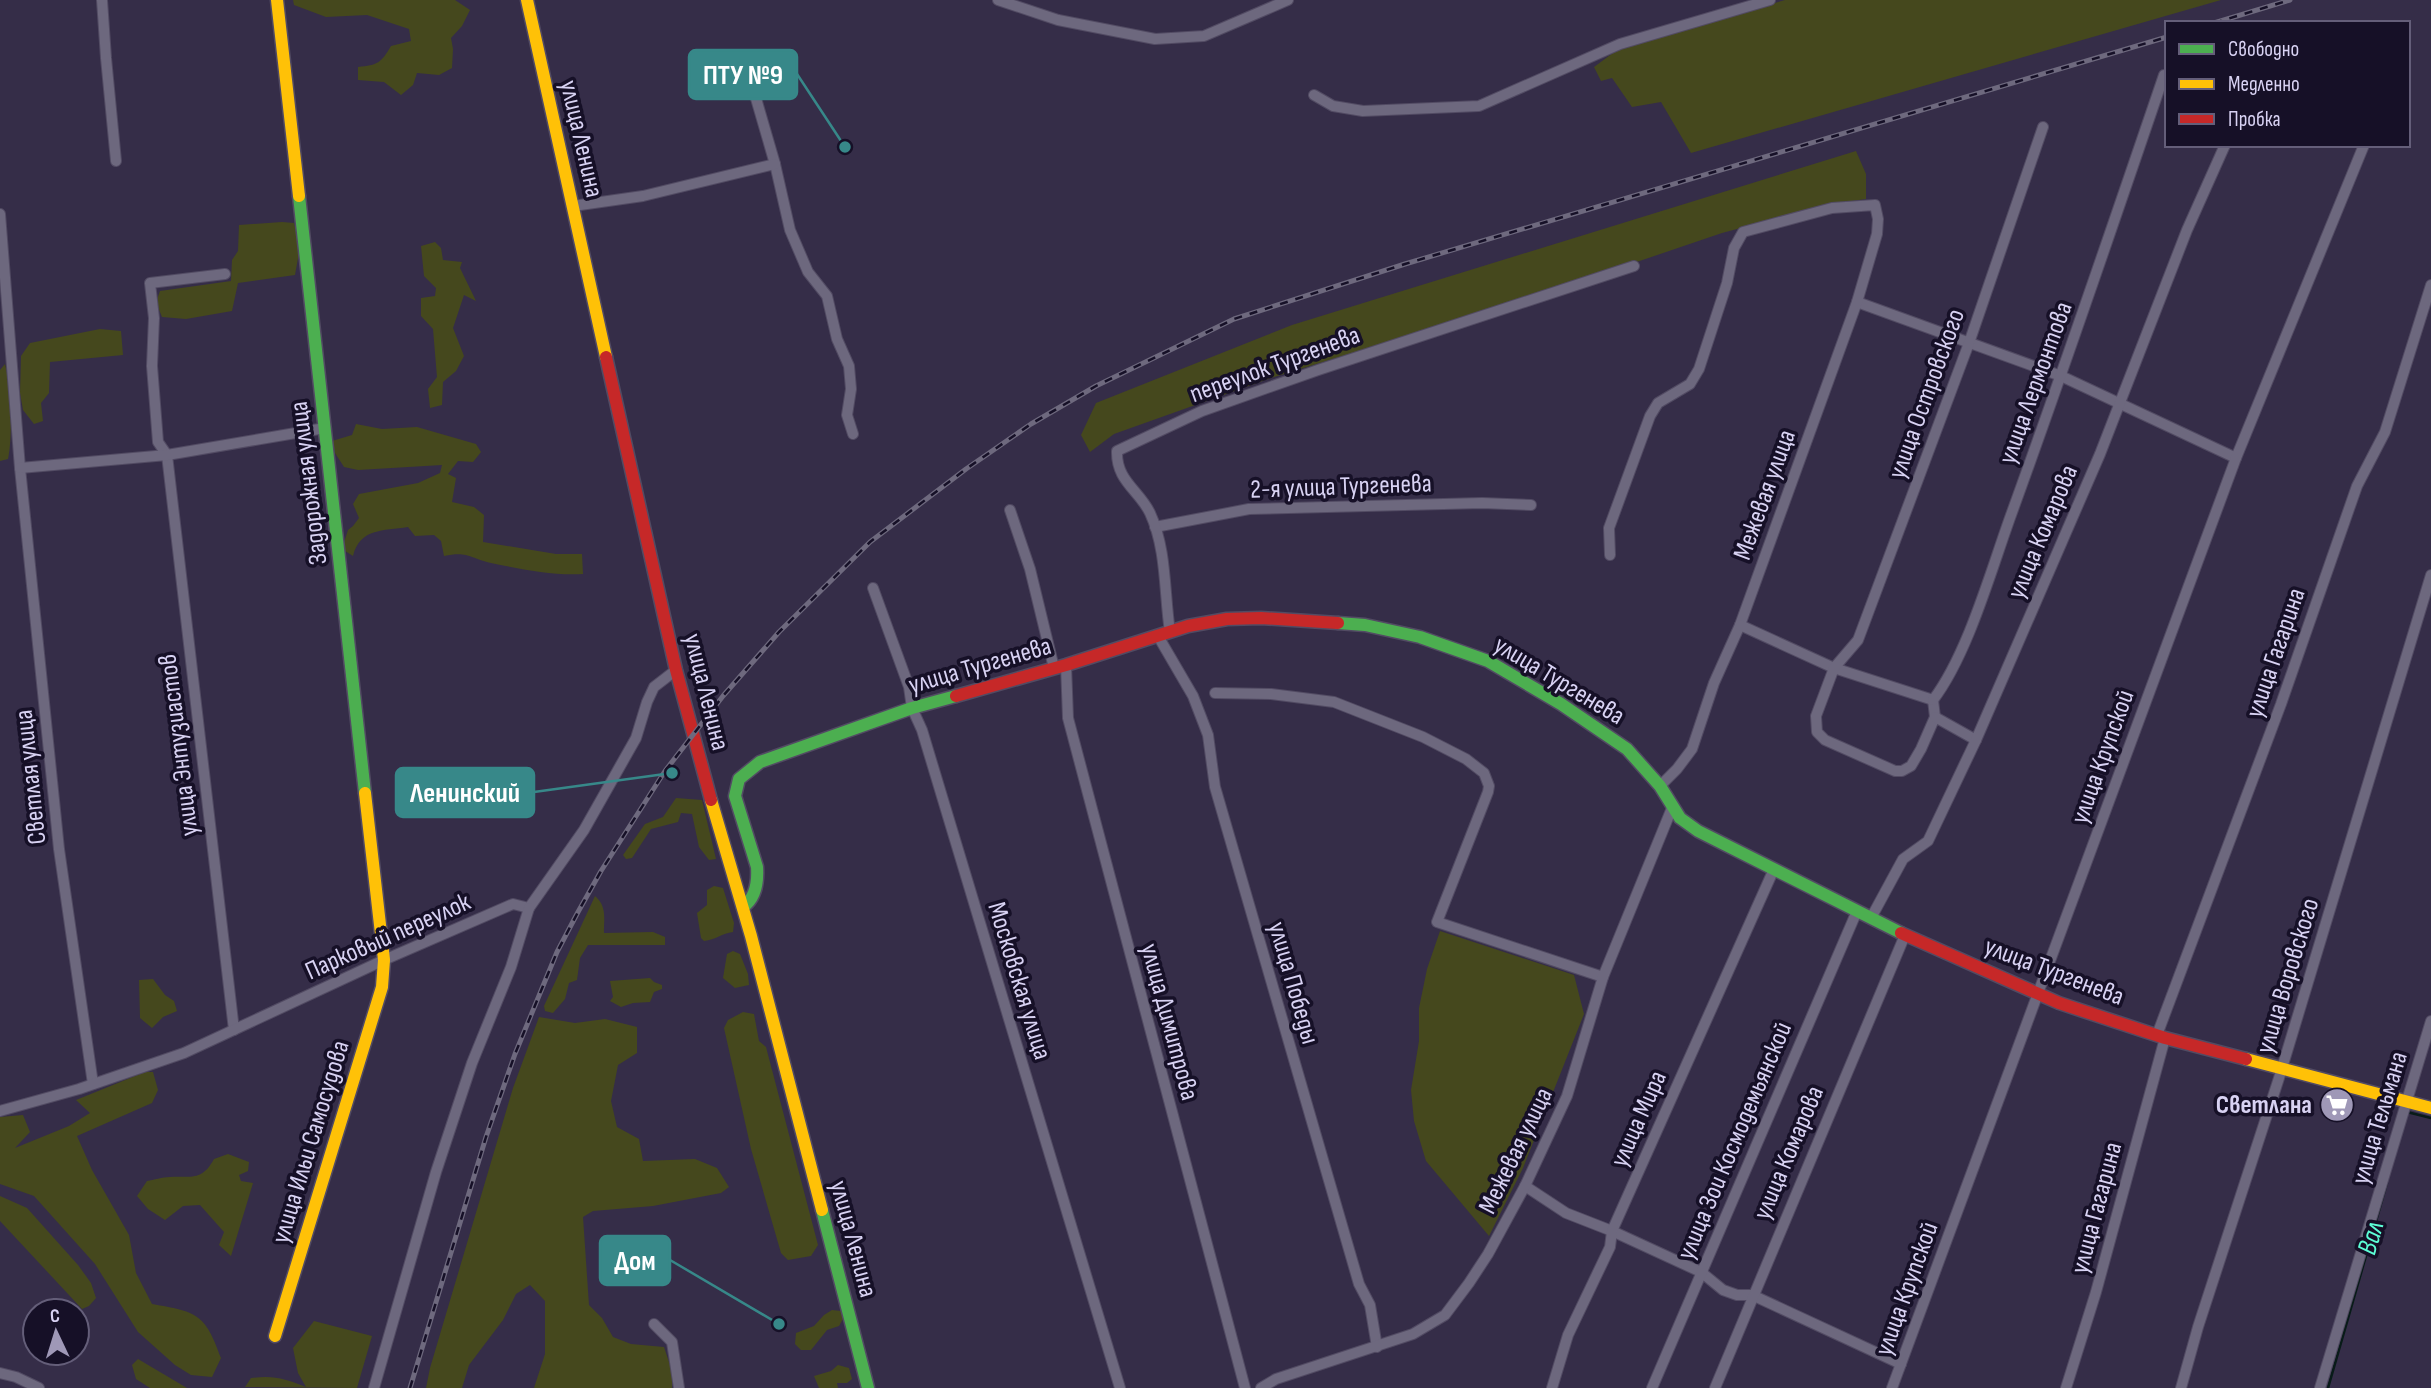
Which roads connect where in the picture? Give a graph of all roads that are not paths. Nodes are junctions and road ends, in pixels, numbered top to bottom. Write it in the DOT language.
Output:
graph roads {
  1 [pos="102,0"];
  2 [pos="277,0"];
  3 [pos="527,0"];
  4 [pos="998,0"];
  5 [pos="1288,0"];
  6 [pos="1770,0"];
  7 [pos="744,57"];
  8 [pos="2164,75"];
  9 [pos="1314,95"];
  10 [pos="2043,127"];
  11 [pos="2224,147"];
  12 [pos="2363,147"];
  13 [pos="116,161"];
  14 [pos="775,164"];
  15 [pos="573,206"];
  16 [pos="0,214"];
  17 [pos="1633,266"];
  18 [pos="225,274"];
  19 [pos="2431,285"];
  20 [pos="1857,302"];
  21 [pos="1969,343"];
  22 [pos="2062,376"];
  23 [pos="2119,403"];
  24 [pos="325,428"];
  25 [pos="853,435"];
  26 [pos="167,455"];
  27 [pos="2236,458"];
  28 [pos="20,468"];
  29 [pos="1531,505"];
  30 [pos="1010,510"];
  31 [pos="1155,527"];
  32 [pos="1611,555"];
  33 [pos="2431,575"];
  34 [pos="873,588"];
  35 [pos="1740,625"];
  36 [pos="1164,634"];
  37 [pos="1060,666"];
  38 [pos="1834,668"];
  39 [pos="676,670"];
  40 [pos="1215,693"];
  41 [pos="1933,700"];
  42 [pos="912,708"];
  43 [pos="1935,717"];
  44 [pos="1976,740"];
  45 [pos="1660,786"];
  46 [pos="1672,808"];
  47 [pos="1774,869"];
  48 [pos="529,908"];
  49 [pos="743,908"];
  50 [pos="1857,911"];
  51 [pos="1871,918"];
  52 [pos="1905,934"];
  53 [pos="384,960"];
  54 [pos="1603,977"];
  55 [pos="2038,993"];
  56 [pos="2431,1021"];
  57 [pos="234,1030"];
  58 [pos="2161,1036"];
  59 [pos="2281,1069"];
  60 [pos="93,1084"];
  61 [pos="2407,1102"];
  62 [pos="2431,1108"];
  63 [pos="0,1111"];
  64 [pos="1525,1186"];
  65 [pos="1612,1231"];
  66 [pos="1701,1272"];
  67 [pos="1752,1295"];
  68 [pos="653,1324"];
  69 [pos="275,1336"];
  70 [pos="1377,1347"];
  71 [pos="1901,1364"];
  72 [pos="0,1373"];
  73 [pos="39,1388"];
  74 [pos="374,1388"];
  75 [pos="679,1388"];
  76 [pos="868,1388"];
  77 [pos="1120,1388"];
  78 [pos="1245,1388"];
  79 [pos="1261,1388"];
  80 [pos="1552,1388"];
  81 [pos="1652,1388"];
  82 [pos="1715,1388"];
  83 [pos="1892,1388"];
  84 [pos="2066,1388"];
  85 [pos="2181,1388"];
  86 [pos="2320,1388"];
  1 -- 13 [label="street"];
  2 -- 24 [label="street, Задорожная улица"];
  3 -- 15 [label="street, улица Ленина"];
  4 -- 5 [label="street"];
  6 -- 9 [label="street"];
  7 -- 14 [label="street"];
  8 -- 22 [label="street, улица Лермонтова"];
  10 -- 21 [label="street, улица Островского"];
  11 -- 23 [label="street, улица Комарова"];
  12 -- 27 [label="street, улица Крупской"];
  14 -- 15 [label="street"];
  14 -- 25 [label="street"];
  15 -- 39 [label="street, улица Ленина"];
  16 -- 28 [label="street, Светлая улица"];
  17 -- 31 [label="street, переулок Тургенева"];
  18 -- 26 [label="street, улица Энтузиастов"];
  19 -- 58 [label="street, улица Гагарина"];
  20 -- 21 [label="street"];
  20 -- 32 [label="street, Межевая улица"];
  20 -- 35 [label="street, Межевая улица"];
  21 -- 22 [label="street"];
  21 -- 38 [label="street, улица Островского"];
  22 -- 23 [label="street"];
  22 -- 41 [label="street, улица Лермонтова"];
  23 -- 27 [label="street"];
  23 -- 44 [label="street, улица Комарова"];
  24 -- 26 [label="street"];
  24 -- 53 [label="street, Задорожная улица"];
  26 -- 28 [label="street"];
  26 -- 57 [label="street, улица Энтузиастов"];
  27 -- 55 [label="street, улица Крупской"];
  28 -- 60 [label="street, Светлая улица"];
  29 -- 31 [label="street, 2-я улица Тургенева"];
  30 -- 37 [label="street, улица Димитрова"];
  31 -- 36 [label="street, переулок Тургенева"];
  33 -- 59 [label="street, улица Воровского"];
  34 -- 42 [label="street, Московская улица"];
  35 -- 38 [label="street"];
  35 -- 45 [label="street, Межевая улица"];
  36 -- 37 [label="street, улица Тургенева"];
  36 -- 45 [label="street, улица Тургенева"];
  36 -- 70 [label="street, улица Победы"];
  37 -- 42 [label="street, улица Тургенева"];
  37 -- 78 [label="street, улица Димитрова"];
  38 -- 41 [label="street"];
  38 -- 43 [label="street"];
  39 -- 48 [label="street"];
  39 -- 49 [label="street, улица Ленина"];
  40 -- 54 [label="street"];
  41 -- 43 [label="street"];
  42 -- 49 [label="street, улица Тургенева"];
  42 -- 77 [label="street, Московская улица"];
  43 -- 44 [label="street"];
  44 -- 51 [label="street, улица Комарова"];
  45 -- 46 [label="street, улица Тургенева"];
  46 -- 47 [label="street, улица Тургенева"];
  46 -- 54 [label="street, Межевая улица"];
  47 -- 50 [label="street, улица Тургенева"];
  47 -- 65 [label="street, улица Мира"];
  48 -- 53 [label="street, Парковый переулок"];
  48 -- 74 [label="street"];
  49 -- 76 [label="street, улица Ленина"];
  50 -- 51 [label="street, улица Тургенева"];
  50 -- 66 [label="street, улица Зои Космодемьянской"];
  51 -- 52 [label="street, улица Тургенева"];
  52 -- 55 [label="street, улица Тургенева"];
  52 -- 67 [label="street, улица Комарова"];
  53 -- 57 [label="street, Парковый переулок"];
  53 -- 69 [label="street, улица Ильи Самосудова"];
  54 -- 64 [label="street, Межевая улица"];
  55 -- 58 [label="street, улица Тургенева"];
  55 -- 71 [label="street, улица Крупской"];
  56 -- 61 [label="street, улица Тельмана"];
  57 -- 60 [label="street, Парковый переулок"];
  58 -- 59 [label="street, улица Тургенева"];
  58 -- 84 [label="street, улица Гагарина"];
  59 -- 61 [label="street, улица Тургенева"];
  59 -- 85 [label="street, улица Воровского"];
  60 -- 63 [label="street, Парковый переулок"];
  61 -- 62 [label="street, улица Тургенева"];
  61 -- 86 [label="street, улица Тельмана"];
  64 -- 65 [label="street"];
  64 -- 70 [label="street, Межевая улица"];
  65 -- 66 [label="street"];
  65 -- 80 [label="street, улица Мира"];
  66 -- 67 [label="street"];
  66 -- 81 [label="street, улица Зои Космодемьянской"];
  67 -- 71 [label="street"];
  67 -- 82 [label="street, улица Комарова"];
  68 -- 75 [label="street"];
  70 -- 79 [label="street, Межевая улица"];
  71 -- 83 [label="street, улица Крупской"];
  72 -- 73 [label="street"];
}
